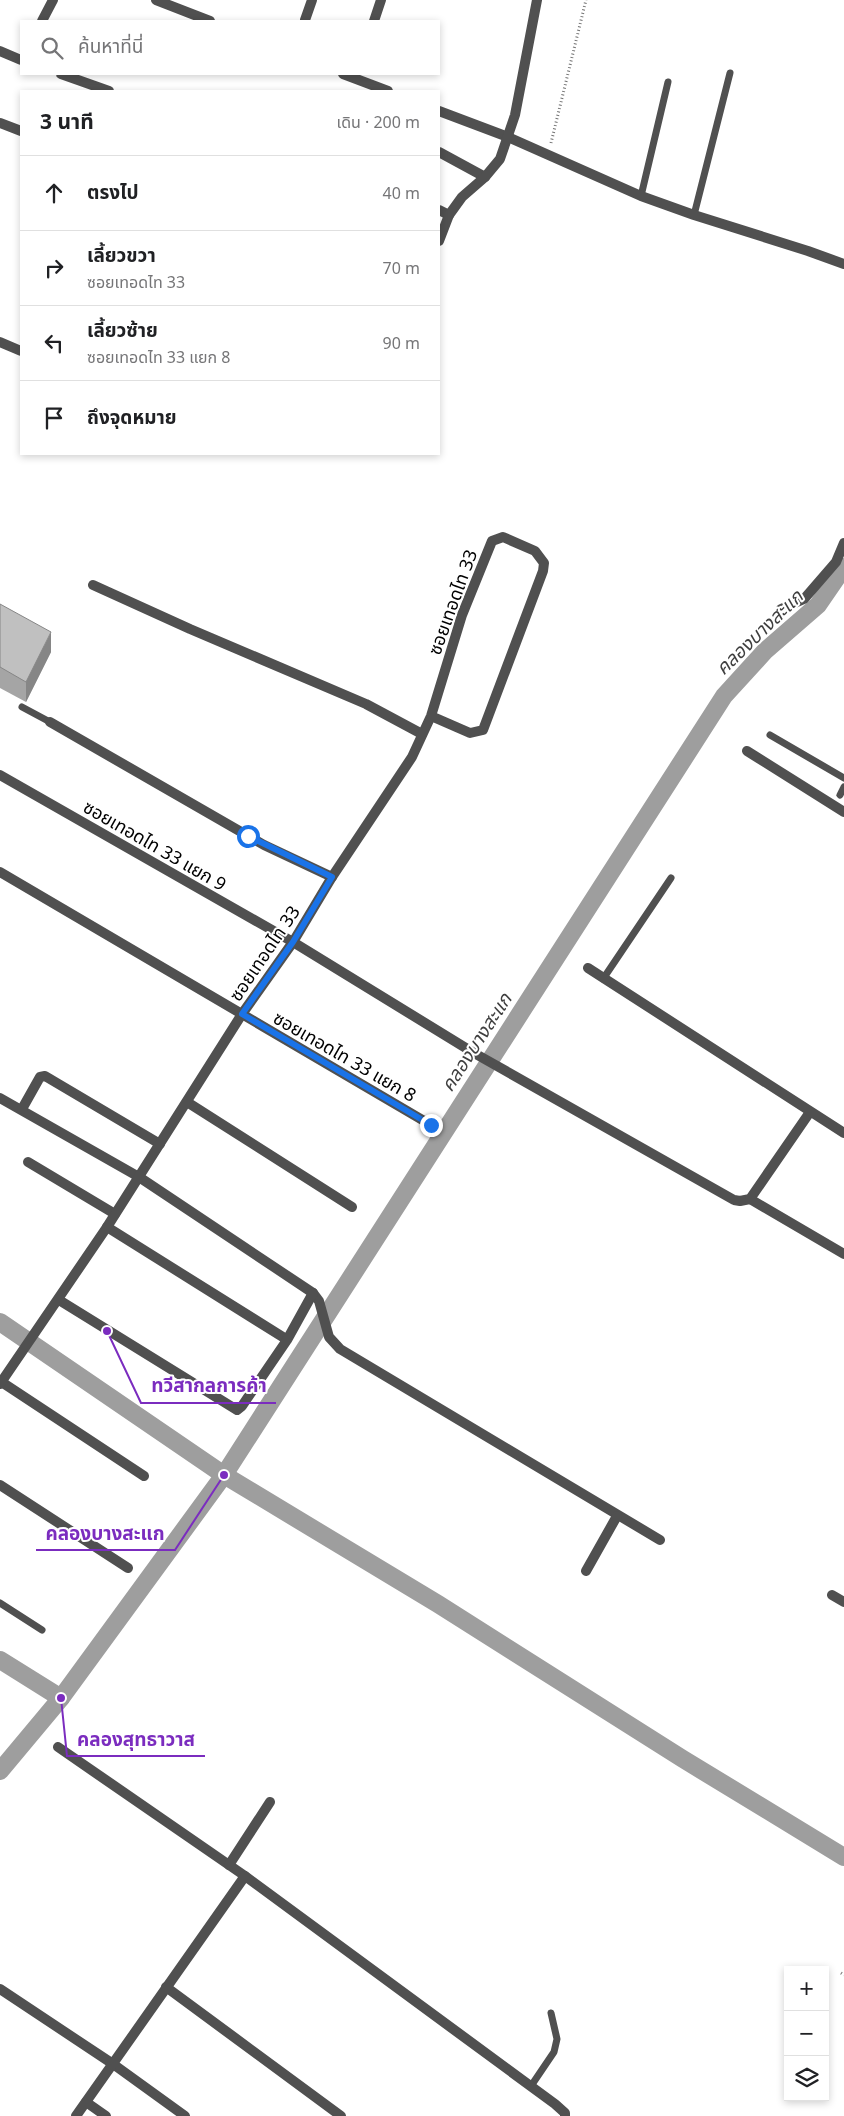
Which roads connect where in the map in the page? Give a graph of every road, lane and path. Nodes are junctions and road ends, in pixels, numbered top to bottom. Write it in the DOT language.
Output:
graph roads {
  1 [pos="53,0"];
  2 [pos="156,0"];
  3 [pos="312,0"];
  4 [pos="381,0"];
  5 [pos="537,0"];
  6 [pos="586,0"];
  7 [pos="43,20"];
  8 [pos="207,20"];
  9 [pos="305,20"];
  10 [pos="374,20"];
  11 [pos="0,51"];
  12 [pos="20,59"];
  13 [pos="730,73"];
  14 [pos="64,75"];
  15 [pos="355,76"];
  16 [pos="668,82"];
  17 [pos="106,90"];
  18 [pos="386,90"];
  19 [pos="440,111"];
  20 [pos="0,123"];
  21 [pos="20,131"];
  22 [pos="508,137"];
  23 [pos="440,153"];
  24 [pos="548,154"];
  25 [pos="485,177"];
  26 [pos="641,196"];
  27 [pos="440,210"];
  28 [pos="449,215"];
  29 [pos="694,215"];
  30 [pos="440,238"];
  31 [pos="844,264"];
  32 [pos="0,342"];
  33 [pos="20,351"];
  34 [pos="844,543"];
  35 [pos="93,585"];
  36 [pos="781,609"];
  37 [pos="22,707"];
  38 [pos="431,716"];
  39 [pos="50,722"];
  40 [pos="422,734"];
  41 [pos="770,735"];
  42 [pos="747,751"];
  43 [pos="0,775"];
  44 [pos="844,778"];
  45 [pos="844,787"];
  46 [pos="840,795"];
  47 [pos="844,812"];
  48 [pos="0,872"];
  49 [pos="332,877"];
  50 [pos="671,878"];
  51 [pos="293,942"];
  52 [pos="588,968"];
  53 [pos="603,979"];
  54 [pos="242,1014"];
  55 [pos="0,1098"];
  56 [pos="187,1102"];
  57 [pos="22,1109"];
  58 [pos="810,1112"];
  59 [pos="431,1125"];
  60 [pos="844,1133"];
  61 [pos="160,1144"];
  62 [pos="28,1162"];
  63 [pos="139,1177"];
  64 [pos="750,1199"];
  65 [pos="352,1207"];
  66 [pos="115,1214"];
  67 [pos="107,1228"];
  68 [pos="844,1254"];
  69 [pos="316,1297"];
  70 [pos="59,1300"];
  71 [pos="286,1339"];
  72 [pos="1,1383"];
  73 [pos="144,1476"];
  74 [pos="0,1485"];
  75 [pos="617,1516"];
  76 [pos="660,1540"];
  77 [pos="128,1568"];
  78 [pos="586,1571"];
  79 [pos="832,1595"];
  80 [pos="844,1602"];
  81 [pos="0,1603"];
  82 [pos="42,1630"];
  83 [pos="58,1747"];
  84 [pos="270,1802"];
  85 [pos="229,1865"];
  86 [pos="245,1876"];
  87 [pos="166,1987"];
  88 [pos="0,1989"];
  89 [pos="551,2012"];
  90 [pos="113,2064"];
  91 [pos="531,2086"];
  92 [pos="86,2102"];
  93 [pos="76,2116"];
  94 [pos="106,2116"];
  95 [pos="185,2116"];
  96 [pos="341,2116"];
  97 [pos="564,2116"];
  1 -- 7 [label="street"];
  2 -- 8 [label="street"];
  3 -- 9 [label="street"];
  4 -- 10 [label="street"];
  5 -- 22 [label="street"];
  6 -- 24 [label="path"];
  11 -- 12 [label="street"];
  13 -- 29 [label="lane"];
  14 -- 17 [label="street"];
  15 -- 18 [label="street"];
  16 -- 26 [label="lane"];
  19 -- 22 [label="street"];
  20 -- 21 [label="street"];
  22 -- 24 [label="street"];
  22 -- 25 [label="street"];
  23 -- 25 [label="street"];
  24 -- 26 [label="street"];
  25 -- 28 [label="street"];
  26 -- 29 [label="street"];
  27 -- 28 [label="street"];
  28 -- 30 [label="street"];
  29 -- 31 [label="street"];
  32 -- 33 [label="street"];
  34 -- 36 [label="street"];
  35 -- 40 [label="street"];
  37 -- 39 [label="lane"];
  38 -- 38 [label="street, ซอยเทอดไท 33"];
  38 -- 40 [label="street, ซอยเทอดไท 33"];
  39 -- 49 [label="street"];
  40 -- 49 [label="street, ซอยเทอดไท 33"];
  41 -- 44 [label="lane"];
  42 -- 47 [label="street"];
  43 -- 51 [label="street, ซอยเทอดไท 33 แยก 9"];
  45 -- 46 [label="lane"];
  48 -- 54 [label="street, ซอยเทอดไท 33 แยก 8"];
  49 -- 51 [label="street, ซอยเทอดไท 33"];
  50 -- 53 [label="lane"];
  51 -- 54 [label="street, ซอยเทอดไท 33"];
  51 -- 64 [label="street, ซอยเทอดไท 33 แยก 9"];
  52 -- 53 [label="street"];
  53 -- 58 [label="street"];
  54 -- 56 [label="street, ซอยเทอดไท 33"];
  54 -- 59 [label="street, ซอยเทอดไท 33 แยก 8"];
  55 -- 57 [label="street"];
  56 -- 61 [label="street, ซอยเทอดไท 33"];
  56 -- 65 [label="street"];
  57 -- 61 [label="street"];
  57 -- 63 [label="street"];
  58 -- 60 [label="street"];
  58 -- 64 [label="street"];
  61 -- 63 [label="street, ซอยเทอดไท 33"];
  62 -- 66 [label="street"];
  63 -- 66 [label="street, ซอยเทอดไท 33"];
  63 -- 69 [label="street"];
  64 -- 68 [label="street"];
  66 -- 67 [label="street, ซอยเทอดไท 33"];
  67 -- 70 [label="street, ซอยเทอดไท 33"];
  67 -- 71 [label="street"];
  69 -- 71 [label="street"];
  69 -- 75 [label="street"];
  70 -- 71 [label="street"];
  70 -- 72 [label="street, ซอยเทอดไท 33"];
  72 -- 73 [label="street"];
  74 -- 77 [label="street"];
  75 -- 76 [label="street"];
  75 -- 78 [label="street"];
  79 -- 80 [label="street"];
  81 -- 82 [label="lane"];
  83 -- 85 [label="street"];
  84 -- 85 [label="street"];
  85 -- 86 [label="street"];
  86 -- 87 [label="street"];
  86 -- 91 [label="street"];
  87 -- 90 [label="street"];
  87 -- 96 [label="street"];
  88 -- 90 [label="street"];
  89 -- 91 [label="lane"];
  90 -- 92 [label="street"];
  90 -- 95 [label="street"];
  91 -- 97 [label="street"];
  92 -- 93 [label="street"];
  92 -- 94 [label="street"];
}
